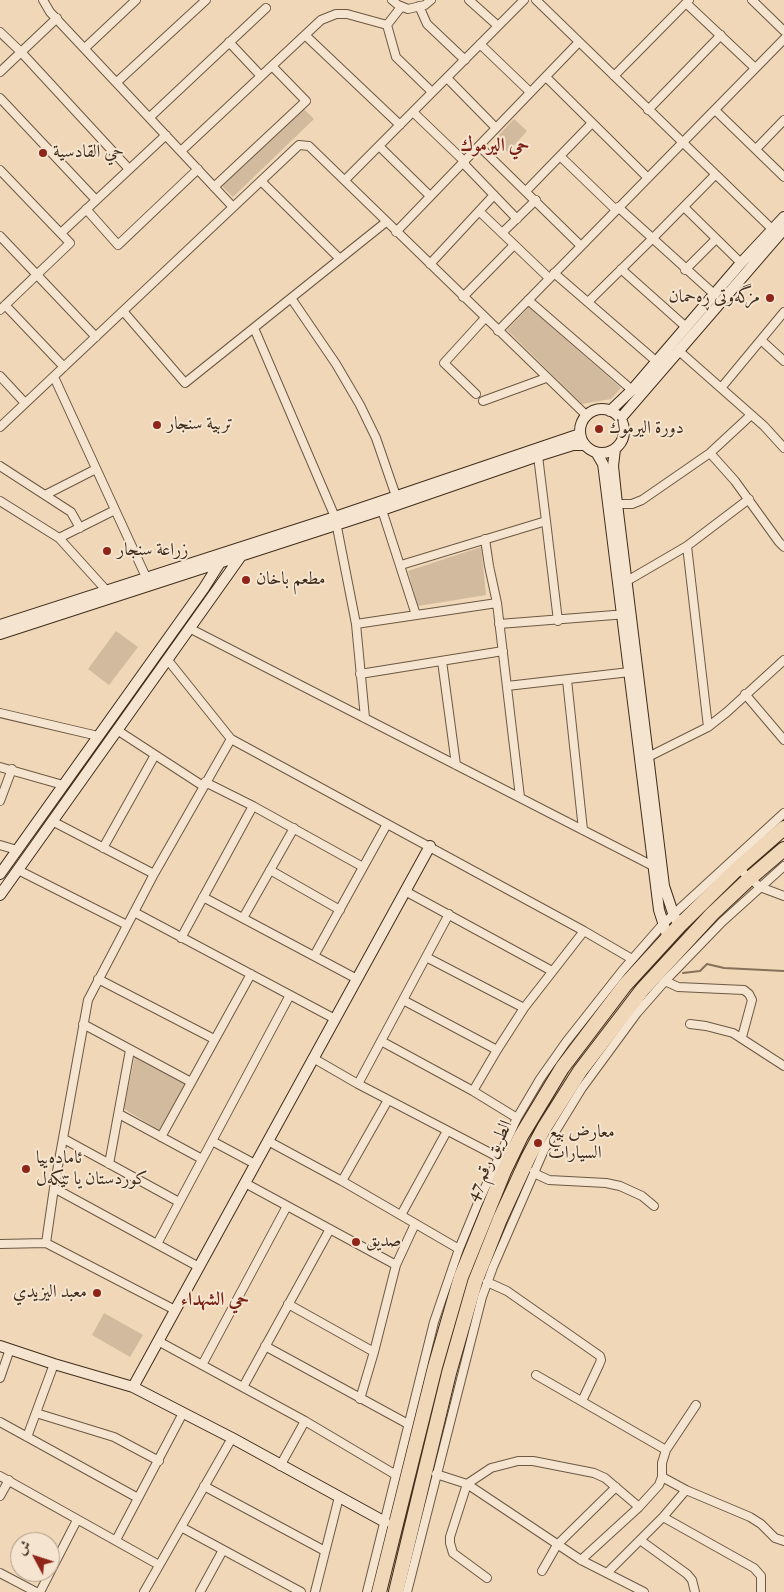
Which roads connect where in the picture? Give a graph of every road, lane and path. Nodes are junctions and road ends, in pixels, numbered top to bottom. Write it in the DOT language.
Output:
graph roads {
  1 [pos="43,0"];
  2 [pos="136,0"];
  3 [pos="206,0"];
  4 [pos="392,0"];
  5 [pos="431,0"];
  6 [pos="468,0"];
  7 [pos="524,0"];
  8 [pos="536,0"];
  9 [pos="752,0"];
  10 [pos="688,1"];
  11 [pos="419,6"];
  12 [pos="401,7"];
  13 [pos="266,8"];
  14 [pos="57,18"];
  15 [pos="387,25"];
  16 [pos="498,26"];
  17 [pos="784,31"];
  18 [pos="0,32"];
  19 [pos="305,35"];
  20 [pos="721,35"];
  21 [pos="784,39"];
  22 [pos="229,42"];
  23 [pos="580,42"];
  24 [pos="480,44"];
  25 [pos="85,48"];
  26 [pos="21,52"];
  27 [pos="465,60"];
  28 [pos="272,66"];
  29 [pos="755,68"];
  30 [pos="0,72"];
  31 [pos="261,76"];
  32 [pos="614,76"];
  33 [pos="546,77"];
  34 [pos="447,78"];
  35 [pos="117,82"];
  36 [pos="432,92"];
  37 [pos="530,92"];
  38 [pos="0,98"];
  39 [pos="648,110"];
  40 [pos="715,110"];
  41 [pos="413,112"];
  42 [pos="150,117"];
  43 [pos="784,120"];
  44 [pos="592,123"];
  45 [pos="400,125"];
  46 [pos="496,128"];
  47 [pos="166,135"];
  48 [pos="682,143"];
  49 [pos="379,146"];
  50 [pos="479,146"];
  51 [pos="756,149"];
  52 [pos="181,151"];
  53 [pos="560,156"];
  54 [pos="464,161"];
  55 [pos="129,169"];
  56 [pos="198,169"];
  57 [pos="0,170"];
  58 [pos="715,175"];
  59 [pos="784,177"];
  60 [pos="648,178"];
  61 [pos="345,180"];
  62 [pos="261,181"];
  63 [pos="214,187"];
  64 [pos="526,191"];
  65 [pos="494,195"];
  66 [pos="430,196"];
  67 [pos="96,200"];
  68 [pos="536,200"];
  69 [pos="233,207"];
  70 [pos="684,207"];
  71 [pos="86,209"];
  72 [pos="617,209"];
  73 [pos="479,211"];
  74 [pos="784,217"];
  75 [pos="517,219"];
  76 [pos="386,222"];
  77 [pos="772,229"];
  78 [pos="784,229"];
  79 [pos="396,232"];
  80 [pos="61,233"];
  81 [pos="502,233"];
  82 [pos="716,239"];
  83 [pos="652,240"];
  84 [pos="2,241"];
  85 [pos="514,245"];
  86 [pos="581,246"];
  87 [pos="340,259"];
  88 [pos="741,263"];
  89 [pos="430,264"];
  90 [pos="621,269"];
  91 [pos="686,270"];
  92 [pos="37,275"];
  93 [pos="552,276"];
  94 [pos="714,294"];
  95 [pos="463,297"];
  96 [pos="291,298"];
  97 [pos="528,300"];
  98 [pos="588,302"];
  99 [pos="3,307"];
  100 [pos="123,311"];
  101 [pos="784,312"];
  102 [pos="485,318"];
  103 [pos="686,327"];
  104 [pos="254,328"];
  105 [pos="498,331"];
  106 [pos="96,337"];
  107 [pos="761,340"];
  108 [pos="679,351"];
  109 [pos="784,361"];
  110 [pos="656,362"];
  111 [pos="64,367"];
  112 [pos="0,376"];
  113 [pos="54,377"];
  114 [pos="546,378"];
  115 [pos="721,388"];
  116 [pos="632,390"];
  117 [pos="476,394"];
  118 [pos="483,401"];
  119 [pos="25,403"];
  120 [pos="610,410"];
  121 [pos="751,415"];
  122 [pos="587,416"];
  123 [pos="620,419"];
  124 [pos="0,427"];
  125 [pos="580,434"];
  126 [pos="585,445"];
  127 [pos="784,448"];
  128 [pos="615,449"];
  129 [pos="596,452"];
  130 [pos="710,453"];
  131 [pos="538,456"];
  132 [pos="0,466"];
  133 [pos="96,469"];
  134 [pos="45,495"];
  135 [pos="396,496"];
  136 [pos="749,499"];
  137 [pos="0,501"];
  138 [pos="617,504"];
  139 [pos="115,510"];
  140 [pos="382,510"];
  141 [pos="336,521"];
  142 [pos="546,521"];
  143 [pos="80,528"];
  144 [pos="58,538"];
  145 [pos="485,539"];
  146 [pos="687,546"];
  147 [pos="784,546"];
  148 [pos="241,556"];
  149 [pos="221,558"];
  150 [pos="401,565"];
  151 [pos="146,577"];
  152 [pos="627,581"];
  153 [pos="204,588"];
  154 [pos="106,590"];
  155 [pos="213,594"];
  156 [pos="497,603"];
  157 [pos="626,614"];
  158 [pos="416,615"];
  159 [pos="558,620"];
  160 [pos="0,624"];
  161 [pos="356,624"];
  162 [pos="499,624"];
  163 [pos="189,628"];
  164 [pos="0,634"];
  165 [pos="503,651"];
  166 [pos="167,659"];
  167 [pos="784,660"];
  168 [pos="442,661"];
  169 [pos="630,672"];
  170 [pos="360,674"];
  171 [pos="567,680"];
  172 [pos="507,686"];
  173 [pos="745,694"];
  174 [pos="0,713"];
  175 [pos="364,718"];
  176 [pos="708,727"];
  177 [pos="117,730"];
  178 [pos="781,730"];
  179 [pos="98,736"];
  180 [pos="231,739"];
  181 [pos="784,740"];
  182 [pos="155,755"];
  183 [pos="648,757"];
  184 [pos="456,765"];
  185 [pos="0,766"];
  186 [pos="12,769"];
  187 [pos="204,784"];
  188 [pos="63,785"];
  189 [pos="520,798"];
  190 [pos="0,801"];
  191 [pos="253,806"];
  192 [pos="784,813"];
  193 [pos="52,821"];
  194 [pos="387,824"];
  195 [pos="294,828"];
  196 [pos="778,828"];
  197 [pos="584,830"];
  198 [pos="0,845"];
  199 [pos="430,846"];
  200 [pos="103,848"];
  201 [pos="784,849"];
  202 [pos="17,850"];
  203 [pos="653,866"];
  204 [pos="784,866"];
  205 [pos="363,867"];
  206 [pos="738,868"];
  207 [pos="18,870"];
  208 [pos="270,870"];
  209 [pos="0,874"];
  210 [pos="154,874"];
  211 [pos="754,883"];
  212 [pos="405,891"];
  213 [pos="0,895"];
  214 [pos="784,896"];
  215 [pos="203,897"];
  216 [pos="340,910"];
  217 [pos="134,912"];
  218 [pos="672,913"];
  219 [pos="449,914"];
  220 [pos="243,918"];
  221 [pos="663,924"];
  222 [pos="127,925"];
  223 [pos="679,926"];
  224 [pos="584,931"];
  225 [pos="181,938"];
  226 [pos="668,938"];
  227 [pos="314,956"];
  228 [pos="426,958"];
  229 [pos="632,959"];
  230 [pos="552,971"];
  231 [pos="251,974"];
  232 [pos="626,975"];
  233 [pos="98,979"];
  234 [pos="357,979"];
  235 [pos="665,981"];
  236 [pos="290,995"];
  237 [pos="403,1000"];
  238 [pos="524,1008"];
  239 [pos="633,1010"];
  240 [pos="335,1019"];
  241 [pos="83,1024"];
  242 [pos="690,1024"];
  243 [pos="742,1037"];
  244 [pos="214,1039"];
  245 [pos="381,1041"];
  246 [pos="130,1050"];
  247 [pos="497,1050"];
  248 [pos="313,1058"];
  249 [pos="784,1066"];
  250 [pos="191,1082"];
  251 [pos="358,1084"];
  252 [pos="473,1091"];
  253 [pos="388,1100"];
  254 [pos="118,1114"];
  255 [pos="517,1118"];
  256 [pos="447,1131"];
  257 [pos="161,1137"];
  258 [pos="64,1139"];
  259 [pos="212,1141"];
  260 [pos="268,1141"];
  261 [pos="498,1157"];
  262 [pos="202,1159"];
  263 [pos="109,1164"];
  264 [pos="255,1164"];
  265 [pos="534,1171"];
  266 [pos="342,1181"];
  267 [pos="245,1183"];
  268 [pos="54,1188"];
  269 [pos="179,1202"];
  270 [pos="483,1205"];
  271 [pos="287,1206"];
  272 [pos="654,1206"];
  273 [pos="401,1215"];
  274 [pos="415,1224"];
  275 [pos="330,1229"];
  276 [pos="46,1243"];
  277 [pos="0,1244"];
  278 [pos="157,1244"];
  279 [pos="459,1250"];
  280 [pos="396,1265"];
  281 [pos="199,1267"];
  282 [pos="461,1277"];
  283 [pos="481,1282"];
  284 [pos="288,1304"];
  285 [pos="175,1310"];
  286 [pos="158,1341"];
  287 [pos="265,1346"];
  288 [pos="5,1347"];
  289 [pos="374,1352"];
  290 [pos="54,1364"];
  291 [pos="202,1365"];
  292 [pos="536,1375"];
  293 [pos="0,1378"];
  294 [pos="133,1387"];
  295 [pos="243,1387"];
  296 [pos="360,1399"];
  297 [pos="582,1401"];
  298 [pos="696,1405"];
  299 [pos="36,1413"];
  300 [pos="183,1414"];
  301 [pos="305,1421"];
  302 [pos="0,1422"];
  303 [pos="408,1424"];
  304 [pos="27,1437"];
  305 [pos="232,1438"];
  306 [pos="438,1445"];
  307 [pos="666,1450"];
  308 [pos="158,1461"];
  309 [pos="280,1466"];
  310 [pos="436,1474"];
  311 [pos="396,1475"];
  312 [pos="0,1476"];
  313 [pos="662,1477"];
  314 [pos="9,1480"];
  315 [pos="467,1484"];
  316 [pos="204,1486"];
  317 [pos="616,1487"];
  318 [pos="686,1490"];
  319 [pos="0,1496"];
  320 [pos="339,1497"];
  321 [pos="138,1498"];
  322 [pos="639,1507"];
  323 [pos="663,1517"];
  324 [pos="77,1520"];
  325 [pos="385,1522"];
  326 [pos="181,1527"];
  327 [pos="116,1540"];
  328 [pos="640,1540"];
  329 [pos="784,1541"];
  330 [pos="557,1545"];
  331 [pos="223,1550"];
  332 [pos="325,1551"];
  333 [pos="581,1560"];
  334 [pos="159,1565"];
  335 [pos="542,1571"];
  336 [pos="0,1572"];
  337 [pos="607,1573"];
  338 [pos="487,1578"];
  339 [pos="36,1592"];
  340 [pos="40,1592"];
  341 [pos="144,1592"];
  342 [pos="201,1592"];
  343 [pos="301,1592"];
  344 [pos="315,1592"];
  345 [pos="367,1592"];
  346 [pos="379,1592"];
  347 [pos="396,1592"];
  348 [pos="408,1592"];
  349 [pos="644,1592"];
  350 [pos="696,1592"];
  351 [pos="761,1592"];
  1 -- 14 [label="street"];
  2 -- 25 [label="street"];
  3 -- 35 [label="street"];
  4 -- 12 [label="street"];
  5 -- 11 [label="street"];
  6 -- 16 [label="street"];
  7 -- 16 [label="street"];
  8 -- 23 [label="street"];
  9 -- 17 [label="street"];
  10 -- 20 [label="street"];
  10 -- 32 [label="street"];
  11 -- 12 [label="street"];
  11 -- 27 [label="street"];
  12 -- 15 [label="street"];
  13 -- 22 [label="street"];
  14 -- 25 [label="street"];
  14 -- 26 [label="street"];
  15 -- 19 [label="street"];
  15 -- 36 [label="street"];
  16 -- 24 [label="street"];
  18 -- 26 [label="street"];
  19 -- 28 [label="street"];
  19 -- 45 [label="street"];
  20 -- 29 [label="street"];
  20 -- 39 [label="street"];
  21 -- 29 [label="street"];
  22 -- 31 [label="street"];
  22 -- 42 [label="street"];
  23 -- 32 [label="street"];
  23 -- 33 [label="street"];
  24 -- 27 [label="street"];
  24 -- 37 [label="street"];
  25 -- 35 [label="street"];
  26 -- 30 [label="street"];
  26 -- 55 [label="street"];
  27 -- 34 [label="street"];
  28 -- 31 [label="street"];
  28 -- 63 [label="street"];
  29 -- 40 [label="street"];
  31 -- 52 [label="street"];
  32 -- 39 [label="street"];
  33 -- 37 [label="street"];
  33 -- 44 [label="street"];
  34 -- 36 [label="street"];
  34 -- 46 [label="street"];
  35 -- 42 [label="street"];
  36 -- 41 [label="street"];
  37 -- 46 [label="street"];
  38 -- 67 [label="street"];
  39 -- 48 [label="street"];
  40 -- 48 [label="street"];
  40 -- 51 [label="street"];
  41 -- 45 [label="street"];
  41 -- 54 [label="street"];
  42 -- 47 [label="street"];
  43 -- 51 [label="street"];
  44 -- 53 [label="street"];
  44 -- 60 [label="street"];
  45 -- 49 [label="street"];
  46 -- 50 [label="street"];
  47 -- 52 [label="street"];
  47 -- 55 [label="street"];
  48 -- 58 [label="street"];
  48 -- 60 [label="street"];
  49 -- 61 [label="street"];
  49 -- 66 [label="street"];
  50 -- 54 [label="street"];
  50 -- 64 [label="street"];
  51 -- 59 [label="street"];
  52 -- 56 [label="street"];
  53 -- 64 [label="street"];
  53 -- 72 [label="street"];
  54 -- 65 [label="street"];
  54 -- 66 [label="street"];
  55 -- 67 [label="street"];
  56 -- 63 [label="street"];
  56 -- 71 [label="street"];
  57 -- 80 [label="street"];
  58 -- 70 [label="street"];
  58 -- 77 [label="street"];
  60 -- 72 [label="street"];
  61 -- 62 [label="street"];
  61 -- 76 [label="street"];
  62 -- 69 [label="street"];
  62 -- 87 [label="street"];
  63 -- 69 [label="street"];
  64 -- 68 [label="street"];
  65 -- 73 [label="street"];
  65 -- 75 [label="street"];
  66 -- 79 [label="street"];
  67 -- 71 [label="street"];
  68 -- 75 [label="street"];
  68 -- 86 [label="street"];
  69 -- 100 [label="street"];
  70 -- 82 [label="street"];
  70 -- 83 [label="street"];
  71 -- 80 [label="street"];
  72 -- 83 [label="street"];
  72 -- 86 [label="street"];
  73 -- 81 [label="street"];
  73 -- 89 [label="street"];
  74 -- 77 [label="street"];
  75 -- 81 [label="street"];
  76 -- 79 [label="street"];
  76 -- 87 [label="street"];
  77 -- 88 [label="street"];
  78 -- 108 [label="street"];
  79 -- 89 [label="street"];
  80 -- 92 [label="street"];
  81 -- 85 [label="street"];
  82 -- 88 [label="street"];
  82 -- 91 [label="street"];
  83 -- 90 [label="street"];
  83 -- 91 [label="street"];
  84 -- 92 [label="street"];
  85 -- 93 [label="street"];
  85 -- 95 [label="street"];
  86 -- 93 [label="street"];
  87 -- 96 [label="street"];
  88 -- 94 [label="street"];
  89 -- 95 [label="street"];
  90 -- 98 [label="street"];
  90 -- 103 [label="street"];
  91 -- 94 [label="street"];
  92 -- 99 [label="street"];
  92 -- 106 [label="street"];
  93 -- 97 [label="street"];
  93 -- 98 [label="street"];
  94 -- 103 [label="street"];
  95 -- 102 [label="street"];
  96 -- 104 [label="street"];
  96 -- 135 [label="street"];
  97 -- 105 [label="street"];
  97 -- 116 [label="street"];
  98 -- 110 [label="street"];
  99 -- 111 [label="street"];
  100 -- 104 [label="street"];
  100 -- 106 [label="street"];
  101 -- 107 [label="street"];
  102 -- 105 [label="street"];
  102 -- 117 [label="street"];
  103 -- 110 [label="street"];
  104 -- 141 [label="street"];
  105 -- 114 [label="street"];
  106 -- 111 [label="street"];
  107 -- 109 [label="street"];
  107 -- 115 [label="street"];
  108 -- 115 [label="street"];
  108 -- 123 [label="street"];
  110 -- 116 [label="street"];
  111 -- 113 [label="street"];
  112 -- 119 [label="street"];
  113 -- 119 [label="street"];
  113 -- 133 [label="street"];
  114 -- 118 [label="street"];
  114 -- 122 [label="street"];
  115 -- 121 [label="street"];
  116 -- 120 [label="street"];
  119 -- 124 [label="street"];
  120 -- 122 [label="street"];
  120 -- 123 [label="street"];
  121 -- 127 [label="street"];
  121 -- 130 [label="street"];
  122 -- 125 [label="street"];
  123 -- 128 [label="street"];
  125 -- 126 [label="street"];
  125 -- 135 [label="street"];
  126 -- 129 [label="street"];
  126 -- 131 [label="street"];
  128 -- 129 [label="street"];
  128 -- 138 [label="street"];
  129 -- 157 [label="street"];
  130 -- 136 [label="street"];
  130 -- 138 [label="street"];
  131 -- 140 [label="street"];
  131 -- 142 [label="street"];
  132 -- 134 [label="street"];
  133 -- 134 [label="street"];
  133 -- 139 [label="street"];
  134 -- 143 [label="street"];
  135 -- 141 [label="street"];
  136 -- 146 [label="street"];
  136 -- 147 [label="street"];
  137 -- 144 [label="street"];
  138 -- 152 [label="street"];
  139 -- 143 [label="street"];
  139 -- 151 [label="street"];
  140 -- 141 [label="street"];
  140 -- 150 [label="street"];
  141 -- 148 [label="street"];
  141 -- 149 [label="street"];
  141 -- 161 [label="street"];
  142 -- 145 [label="street"];
  142 -- 159 [label="street"];
  143 -- 144 [label="street"];
  144 -- 154 [label="street"];
  145 -- 150 [label="street"];
  145 -- 156 [label="street"];
  146 -- 152 [label="street"];
  146 -- 176 [label="street"];
  148 -- 149 [label="street"];
  148 -- 155 [label="street"];
  149 -- 151 [label="street"];
  149 -- 153 [label="street"];
  149 -- 164 [label="street"];
  150 -- 158 [label="street"];
  151 -- 154 [label="street"];
  152 -- 157 [label="street"];
  153 -- 155 [label="street"];
  153 -- 179 [label="street"];
  154 -- 160 [label="street"];
  155 -- 163 [label="street"];
  156 -- 158 [label="street"];
  156 -- 162 [label="street"];
  157 -- 159 [label="street"];
  157 -- 169 [label="street"];
  157 -- 183 [label="street"];
  158 -- 161 [label="street"];
  159 -- 162 [label="street"];
  161 -- 170 [label="street"];
  162 -- 165 [label="street"];
  163 -- 166 [label="street"];
  163 -- 175 [label="street"];
  165 -- 168 [label="street"];
  165 -- 172 [label="street"];
  166 -- 177 [label="street"];
  166 -- 180 [label="street"];
  167 -- 173 [label="street"];
  168 -- 170 [label="street"];
  168 -- 184 [label="street"];
  169 -- 171 [label="street"];
  169 -- 203 [label="street"];
  170 -- 175 [label="street"];
  171 -- 172 [label="street"];
  171 -- 197 [label="street"];
  172 -- 189 [label="street"];
  173 -- 176 [label="street"];
  173 -- 178 [label="street"];
  174 -- 179 [label="street"];
  175 -- 184 [label="street"];
  176 -- 183 [label="street"];
  177 -- 182 [label="street"];
  177 -- 193 [label="street"];
  178 -- 181 [label="street"];
  179 -- 188 [label="street"];
  180 -- 187 [label="street"];
  180 -- 194 [label="street"];
  182 -- 187 [label="street"];
  182 -- 200 [label="street"];
  183 -- 218 [label="street"];
  184 -- 189 [label="street"];
  185 -- 186 [label="street"];
  186 -- 188 [label="street"];
  186 -- 190 [label="street"];
  187 -- 191 [label="street"];
  187 -- 210 [label="street"];
  188 -- 202 [label="street"];
  189 -- 197 [label="street"];
  191 -- 195 [label="street"];
  191 -- 215 [label="street"];
  192 -- 196 [label="street"];
  193 -- 200 [label="street"];
  193 -- 207 [label="street"];
  194 -- 199 [label="street"];
  194 -- 205 [label="street"];
  195 -- 205 [label="street"];
  195 -- 208 [label="street"];
  196 -- 206 [label="highway, الطريق رقم 47"];
  196 -- 218 [label="street"];
  197 -- 203 [label="street"];
  198 -- 202 [label="street"];
  199 -- 212 [label="street"];
  199 -- 224 [label="street"];
  200 -- 210 [label="street"];
  201 -- 211 [label="highway, الطريق رقم 47"];
  202 -- 209 [label="street"];
  203 -- 221 [label="street"];
  204 -- 211 [label="street"];
  205 -- 216 [label="street"];
  206 -- 211 [label="street"];
  206 -- 223 [label="highway, الطريق رقم 47"];
  207 -- 213 [label="street"];
  207 -- 222 [label="street"];
  208 -- 216 [label="street"];
  208 -- 220 [label="street"];
  210 -- 217 [label="street"];
  211 -- 214 [label="street"];
  211 -- 235 [label="street"];
  211 -- 239 [label="highway, الطريق رقم 47"];
  212 -- 219 [label="street"];
  212 -- 234 [label="street"];
  215 -- 220 [label="street"];
  215 -- 225 [label="street"];
  216 -- 227 [label="street"];
  217 -- 222 [label="street"];
  217 -- 225 [label="street"];
  218 -- 221 [label="street"];
  218 -- 223 [label="street"];
  219 -- 228 [label="street"];
  219 -- 230 [label="street"];
  220 -- 227 [label="street"];
  221 -- 226 [label="street"];
  221 -- 229 [label="street"];
  222 -- 233 [label="street"];
  223 -- 226 [label="highway, الطريق رقم 47"];
  224 -- 229 [label="street"];
  224 -- 230 [label="street"];
  225 -- 231 [label="street"];
  226 -- 232 [label="highway, الطريق رقم 47"];
  227 -- 234 [label="street"];
  228 -- 237 [label="street"];
  228 -- 238 [label="street"];
  229 -- 232 [label="street"];
  230 -- 238 [label="street"];
  231 -- 236 [label="street"];
  231 -- 244 [label="street"];
  232 -- 255 [label="street"];
  232 -- 270 [label="highway, الطريق رقم 47"];
  233 -- 241 [label="street"];
  233 -- 244 [label="street"];
  234 -- 240 [label="street"];
  235 -- 239 [label="street"];
  235 -- 243 [label="street"];
  236 -- 240 [label="street"];
  236 -- 259 [label="street"];
  237 -- 245 [label="street"];
  237 -- 247 [label="street"];
  238 -- 247 [label="street"];
  239 -- 265 [label="street"];
  239 -- 283 [label="highway, الطريق رقم 47"];
  240 -- 248 [label="street"];
  241 -- 246 [label="street"];
  241 -- 258 [label="street"];
  242 -- 243 [label="street"];
  243 -- 249 [label="street"];
  244 -- 250 [label="street"];
  245 -- 251 [label="street"];
  245 -- 252 [label="street"];
  246 -- 250 [label="street"];
  246 -- 254 [label="street"];
  247 -- 252 [label="street"];
  248 -- 251 [label="street"];
  248 -- 260 [label="street"];
  250 -- 257 [label="street"];
  251 -- 253 [label="street"];
  252 -- 255 [label="street"];
  253 -- 256 [label="street"];
  253 -- 266 [label="street"];
  254 -- 257 [label="street"];
  254 -- 263 [label="street"];
  255 -- 261 [label="street"];
  256 -- 261 [label="street"];
  256 -- 273 [label="street"];
  257 -- 262 [label="street"];
  258 -- 263 [label="street"];
  258 -- 268 [label="street"];
  259 -- 262 [label="street"];
  259 -- 264 [label="street"];
  260 -- 264 [label="street"];
  260 -- 266 [label="street"];
  261 -- 270 [label="street"];
  262 -- 269 [label="street"];
  263 -- 269 [label="street"];
  264 -- 267 [label="street"];
  265 -- 272 [label="street"];
  265 -- 283 [label="street"];
  266 -- 273 [label="street"];
  267 -- 271 [label="street"];
  267 -- 281 [label="street"];
  268 -- 276 [label="street"];
  268 -- 278 [label="street"];
  269 -- 278 [label="street"];
  270 -- 279 [label="street"];
  270 -- 282 [label="highway, الطريق رقم 47"];
  271 -- 275 [label="street"];
  271 -- 291 [label="street"];
  273 -- 274 [label="street"];
  274 -- 279 [label="street"];
  274 -- 280 [label="street"];
  275 -- 280 [label="street"];
  275 -- 284 [label="street"];
  276 -- 277 [label="street"];
  276 -- 285 [label="street"];
  278 -- 281 [label="street"];
  279 -- 303 [label="street"];
  280 -- 289 [label="street"];
  281 -- 285 [label="street"];
  282 -- 283 [label="highway"];
  282 -- 346 [label="highway, الطريق رقم 47"];
  283 -- 297 [label="street"];
  283 -- 306 [label="highway, الطريق رقم 47"];
  284 -- 287 [label="street"];
  284 -- 289 [label="street"];
  285 -- 286 [label="street"];
  286 -- 291 [label="street"];
  286 -- 294 [label="street"];
  287 -- 295 [label="street"];
  287 -- 296 [label="street"];
  288 -- 290 [label="street"];
  288 -- 293 [label="street"];
  289 -- 296 [label="street"];
  290 -- 294 [label="street"];
  290 -- 299 [label="street"];
  291 -- 295 [label="street"];
  292 -- 297 [label="street"];
  294 -- 300 [label="street"];
  295 -- 301 [label="street"];
  296 -- 303 [label="street"];
  297 -- 307 [label="street"];
  298 -- 307 [label="street"];
  299 -- 304 [label="street"];
  299 -- 308 [label="street"];
  300 -- 305 [label="street"];
  300 -- 308 [label="street"];
  301 -- 309 [label="street"];
  301 -- 311 [label="street"];
  302 -- 304 [label="street"];
  303 -- 311 [label="street"];
  304 -- 321 [label="street"];
  305 -- 309 [label="street"];
  305 -- 316 [label="street"];
  306 -- 310 [label="street"];
  306 -- 347 [label="highway, الطريق رقم 47"];
  307 -- 313 [label="street"];
  308 -- 321 [label="street"];
  309 -- 320 [label="street"];
  310 -- 315 [label="street"];
  310 -- 348 [label="street"];
  311 -- 325 [label="street"];
  312 -- 314 [label="street"];
  313 -- 318 [label="street"];
  313 -- 322 [label="street"];
  314 -- 319 [label="street"];
  314 -- 324 [label="street"];
  315 -- 317 [label="street"];
  315 -- 330 [label="street"];
  315 -- 338 [label="street"];
  316 -- 326 [label="street"];
  316 -- 332 [label="street"];
  317 -- 322 [label="street"];
  317 -- 330 [label="street"];
  318 -- 323 [label="street"];
  318 -- 329 [label="street"];
  320 -- 325 [label="street"];
  320 -- 332 [label="street"];
  321 -- 327 [label="street"];
  322 -- 333 [label="street"];
  323 -- 328 [label="street"];
  323 -- 351 [label="street"];
  324 -- 327 [label="street"];
  324 -- 340 [label="street"];
  325 -- 345 [label="street"];
  326 -- 331 [label="street"];
  326 -- 334 [label="street"];
  327 -- 334 [label="street"];
  328 -- 337 [label="street"];
  328 -- 350 [label="street"];
  330 -- 333 [label="street"];
  330 -- 335 [label="street"];
  331 -- 342 [label="street"];
  331 -- 343 [label="street"];
  332 -- 344 [label="street"];
  333 -- 337 [label="street"];
  334 -- 341 [label="street"];
  336 -- 339 [label="street"];
  337 -- 349 [label="street"];
}
